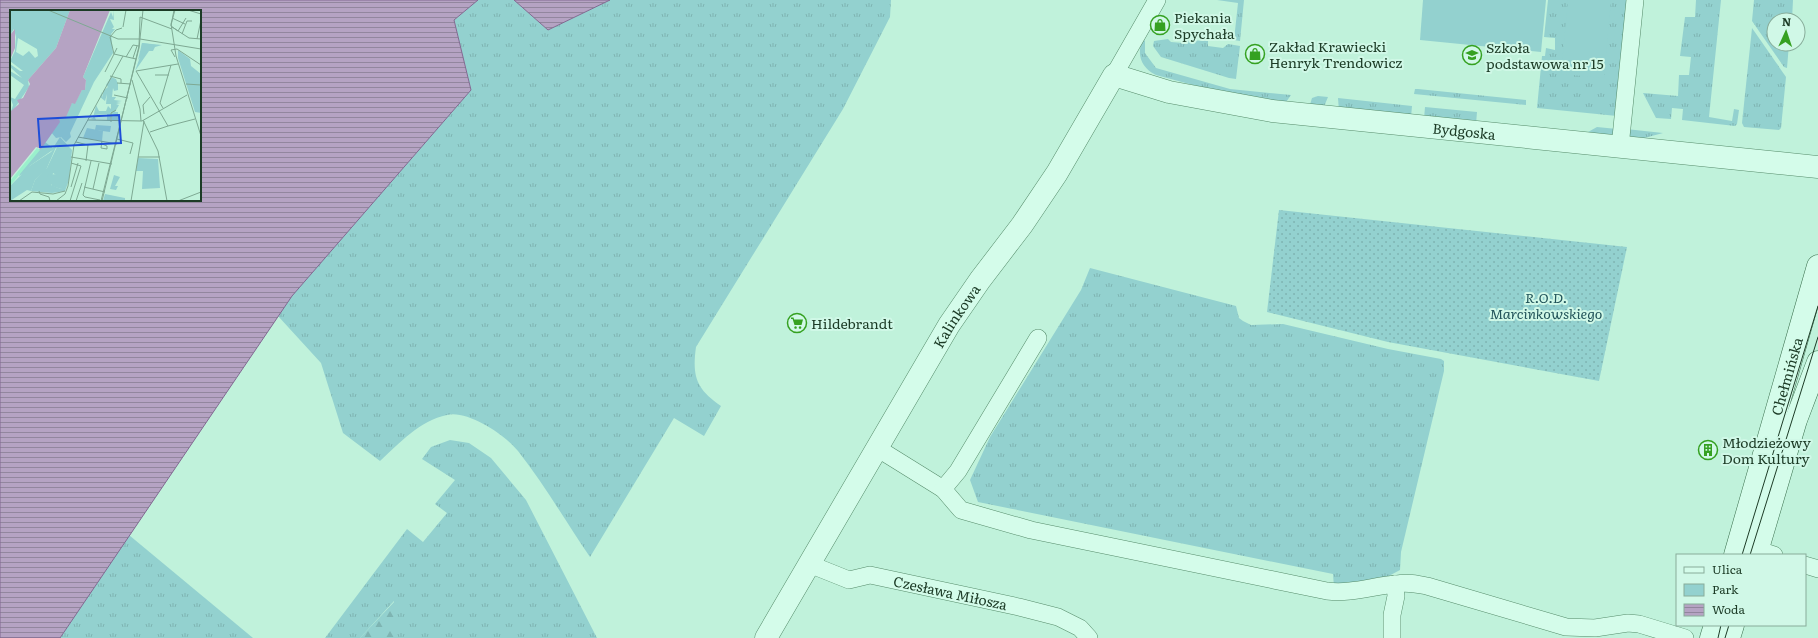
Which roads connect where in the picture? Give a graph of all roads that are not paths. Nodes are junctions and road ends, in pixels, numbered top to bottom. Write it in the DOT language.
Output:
graph roads {
  1 [pos="1156,0"];
  2 [pos="1635,0"];
  3 [pos="1114,75"];
  4 [pos="1620,147"];
  5 [pos="1818,168"];
  6 [pos="1818,266"];
  7 [pos="1038,338"];
  8 [pos="1818,362"];
  9 [pos="877,448"];
  10 [pos="943,489"];
  11 [pos="1752,552"];
  12 [pos="809,564"];
  13 [pos="1806,565"];
  14 [pos="1818,569"];
  15 [pos="1396,584"];
  16 [pos="1715,626"];
  17 [pos="1733,626"];
  18 [pos="1594,633"];
  19 [pos="766,638"];
  20 [pos="1089,638"];
  21 [pos="1392,638"];
  22 [pos="1685,638"];
  23 [pos="1711,638"];
  24 [pos="1729,638"];
  1 -- 3 [label="street, Kalinkowa"];
  2 -- 4 [label="street"];
  3 -- 4 [label="street, Bydgoska"];
  3 -- 9 [label="street, Kalinkowa"];
  4 -- 5 [label="street, Bydgoska"];
  6 -- 11 [label="street, Chełmińska"];
  7 -- 10 [label="street"];
  8 -- 11 [label="street, Chełmińska"];
  9 -- 10 [label="street"];
  9 -- 12 [label="street, Kalinkowa"];
  10 -- 15 [label="street"];
  12 -- 19 [label="street, Kalinkowa"];
  12 -- 20 [label="street, Czesława Miłosza"];
  13 -- 14 [label="street"];
  15 -- 18 [label="street"];
  15 -- 21 [label="street"];
  16 -- 23 [label="street"];
  17 -- 24 [label="street"];
  18 -- 22 [label="street"];
}
